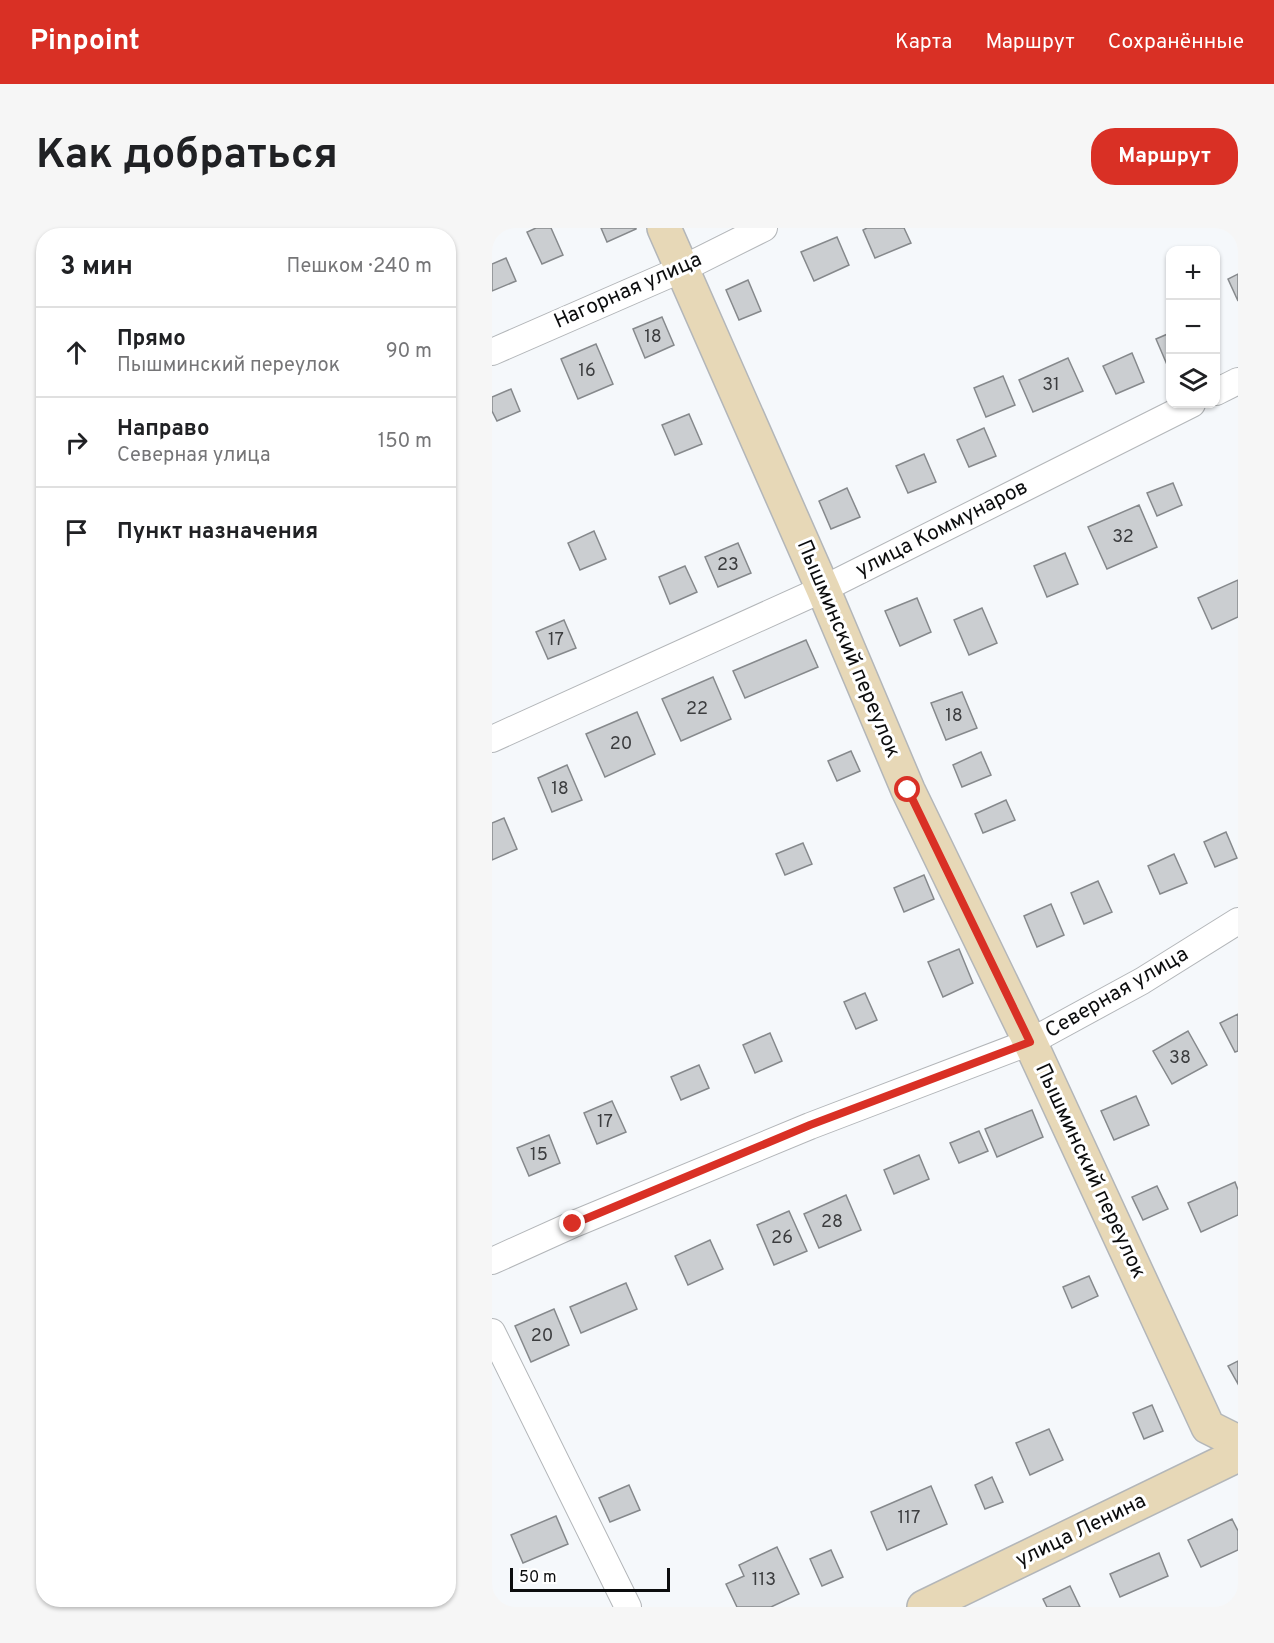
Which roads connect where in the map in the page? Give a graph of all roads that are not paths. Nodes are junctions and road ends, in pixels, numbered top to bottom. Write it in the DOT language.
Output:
graph roads {
  1 [pos="664,228"];
  2 [pos="764,228"];
  3 [pos="682,269"];
  4 [pos="492,352"];
  5 [pos="1238,381"];
  6 [pos="1220,390"];
  7 [pos="1184,408"];
  8 [pos="823,589"];
  9 [pos="492,739"];
  10 [pos="1238,921"];
  11 [pos="1030,1042"];
  12 [pos="492,1261"];
  13 [pos="492,1332"];
  14 [pos="1238,1442"];
  15 [pos="1238,1455"];
  16 [pos="628,1607"];
  17 [pos="924,1607"];
  1 -- 3 [label="street, Пышминский переулок"];
  2 -- 3 [label="street, Нагорная улица"];
  3 -- 4 [label="street, Нагорная улица"];
  3 -- 8 [label="street, Пышминский переулок"];
  5 -- 6 [label="street"];
  7 -- 8 [label="street, улица Коммунаров"];
  8 -- 9 [label="street, улица Коммунаров"];
  8 -- 11 [label="street, Пышминский переулок"];
  10 -- 11 [label="street, Северная улица"];
  11 -- 12 [label="street, Северная улица"];
  11 -- 14 [label="street, Пышминский переулок"];
  13 -- 16 [label="street"];
  15 -- 17 [label="street, улица Ленина"];
}
